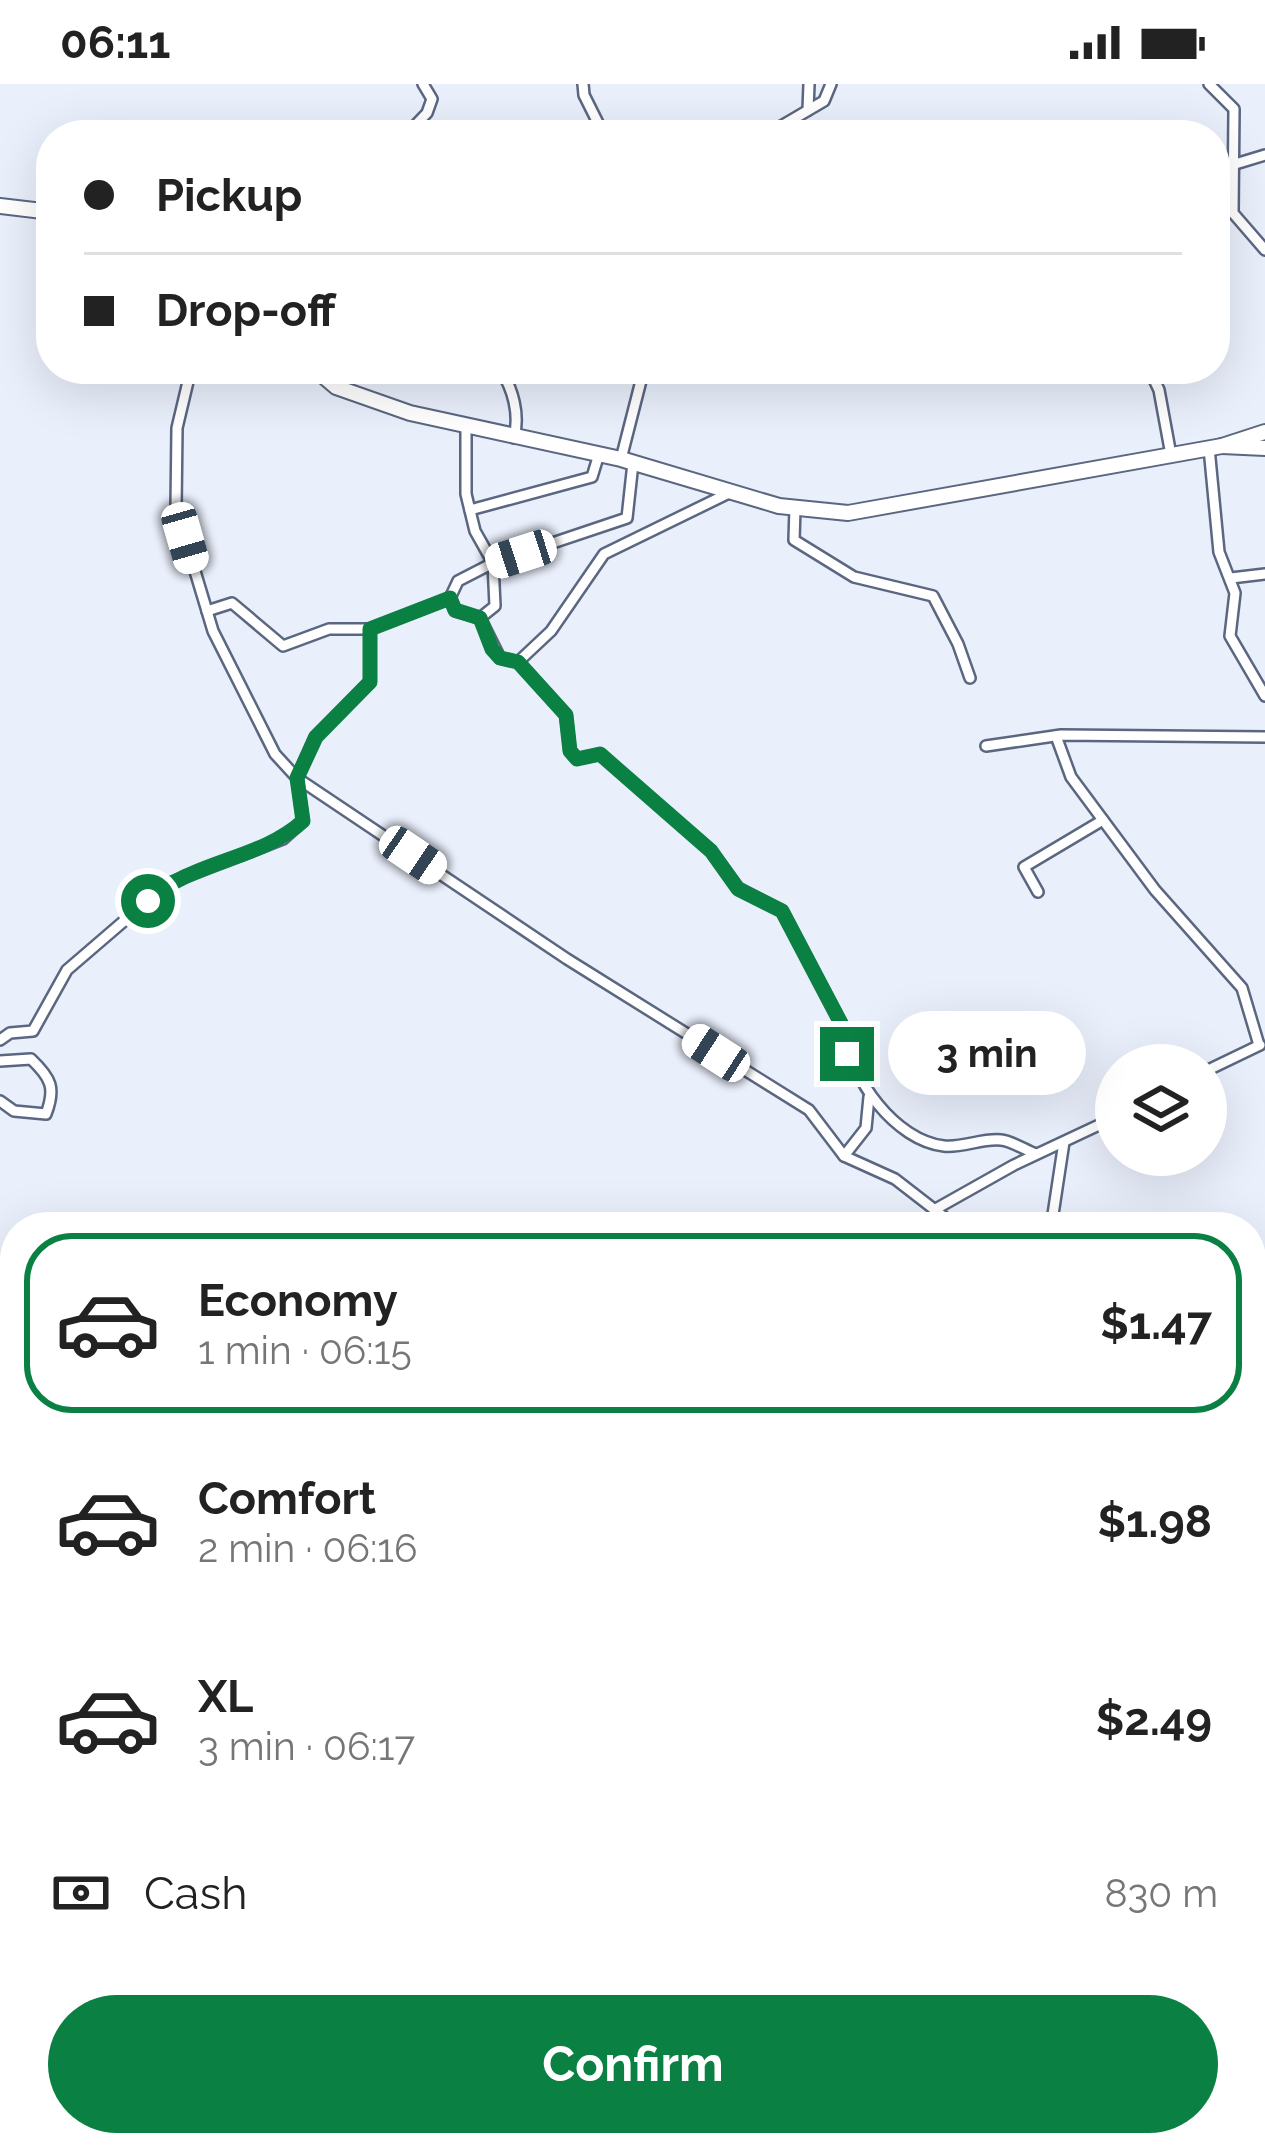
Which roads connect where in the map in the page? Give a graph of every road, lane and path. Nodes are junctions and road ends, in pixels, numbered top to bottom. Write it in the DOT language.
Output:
graph roads {
  1 [pos="423,84"];
  2 [pos="583,84"];
  3 [pos="809,84"];
  4 [pos="831,84"];
  5 [pos="1209,84"];
  6 [pos="808,110"];
  7 [pos="420,120"];
  8 [pos="596,120"];
  9 [pos="791,120"];
  10 [pos="1265,155"];
  11 [pos="1232,165"];
  12 [pos="0,206"];
  13 [pos="36,210"];
  14 [pos="1265,250"];
  15 [pos="187,384"];
  16 [pos="332,384"];
  17 [pos="509,384"];
  18 [pos="641,384"];
  19 [pos="1156,384"];
  20 [pos="466,427"];
  21 [pos="1265,431"];
  22 [pos="514,438"];
  23 [pos="1215,447"];
  24 [pos="1265,448"];
  25 [pos="599,454"];
  26 [pos="1171,455"];
  27 [pos="627,461"];
  28 [pos="729,493"];
  29 [pos="795,508"];
  30 [pos="470,509"];
  31 [pos="493,563"];
  32 [pos="1265,574"];
  33 [pos="1232,578"];
  34 [pos="450,598"];
  35 [pos="207,611"];
  36 [pos="480,618"];
  37 [pos="370,629"];
  38 [pos="518,662"];
  39 [pos="970,678"];
  40 [pos="1265,696"];
  41 [pos="1056,736"];
  42 [pos="1265,737"];
  43 [pos="986,746"];
  44 [pos="297,778"];
  45 [pos="1103,820"];
  46 [pos="1038,892"];
  47 [pos="0,1040"];
  48 [pos="1262,1045"];
  49 [pos="0,1061"];
  50 [pos="1227,1062"];
  51 [pos="869,1096"];
  52 [pos="0,1101"];
  53 [pos="1095,1127"];
  54 [pos="1064,1142"];
  55 [pos="1036,1154"];
  56 [pos="844,1156"];
  57 [pos="934,1210"];
  58 [pos="937,1212"];
  59 [pos="1054,1212"];
  1 -- 7 [label="street"];
  2 -- 8 [label="street"];
  3 -- 6 [label="street"];
  4 -- 6 [label="street"];
  5 -- 11 [label="street"];
  6 -- 9 [label="street"];
  10 -- 11 [label="street"];
  11 -- 14 [label="street"];
  12 -- 13 [label="main road"];
  15 -- 35 [label="street"];
  16 -- 20 [label="main road"];
  17 -- 22 [label="street"];
  18 -- 27 [label="street"];
  19 -- 26 [label="street"];
  20 -- 22 [label="main road"];
  20 -- 30 [label="street"];
  21 -- 23 [label="main road"];
  22 -- 25 [label="main road"];
  23 -- 24 [label="main road"];
  23 -- 26 [label="main road"];
  23 -- 33 [label="street"];
  25 -- 27 [label="main road"];
  25 -- 30 [label="street"];
  26 -- 29 [label="main road"];
  27 -- 28 [label="main road"];
  27 -- 31 [label="street"];
  28 -- 29 [label="main road"];
  28 -- 38 [label="street"];
  29 -- 39 [label="street"];
  30 -- 31 [label="street"];
  31 -- 34 [label="street"];
  31 -- 36 [label="street"];
  32 -- 33 [label="street"];
  33 -- 40 [label="street"];
  34 -- 36 [label="street"];
  34 -- 37 [label="street"];
  35 -- 37 [label="street"];
  35 -- 44 [label="street"];
  36 -- 38 [label="street"];
  37 -- 44 [label="street"];
  38 -- 51 [label="street"];
  41 -- 42 [label="street"];
  41 -- 43 [label="street"];
  41 -- 45 [label="street"];
  44 -- 47 [label="street"];
  44 -- 56 [label="street"];
  45 -- 46 [label="street"];
  45 -- 48 [label="street"];
  48 -- 50 [label="street"];
  49 -- 52 [label="street"];
  51 -- 55 [label="street"];
  51 -- 56 [label="street"];
  53 -- 54 [label="street"];
  54 -- 55 [label="street"];
  54 -- 59 [label="street"];
  55 -- 57 [label="street"];
  56 -- 57 [label="street"];
  57 -- 58 [label="street"];
}
